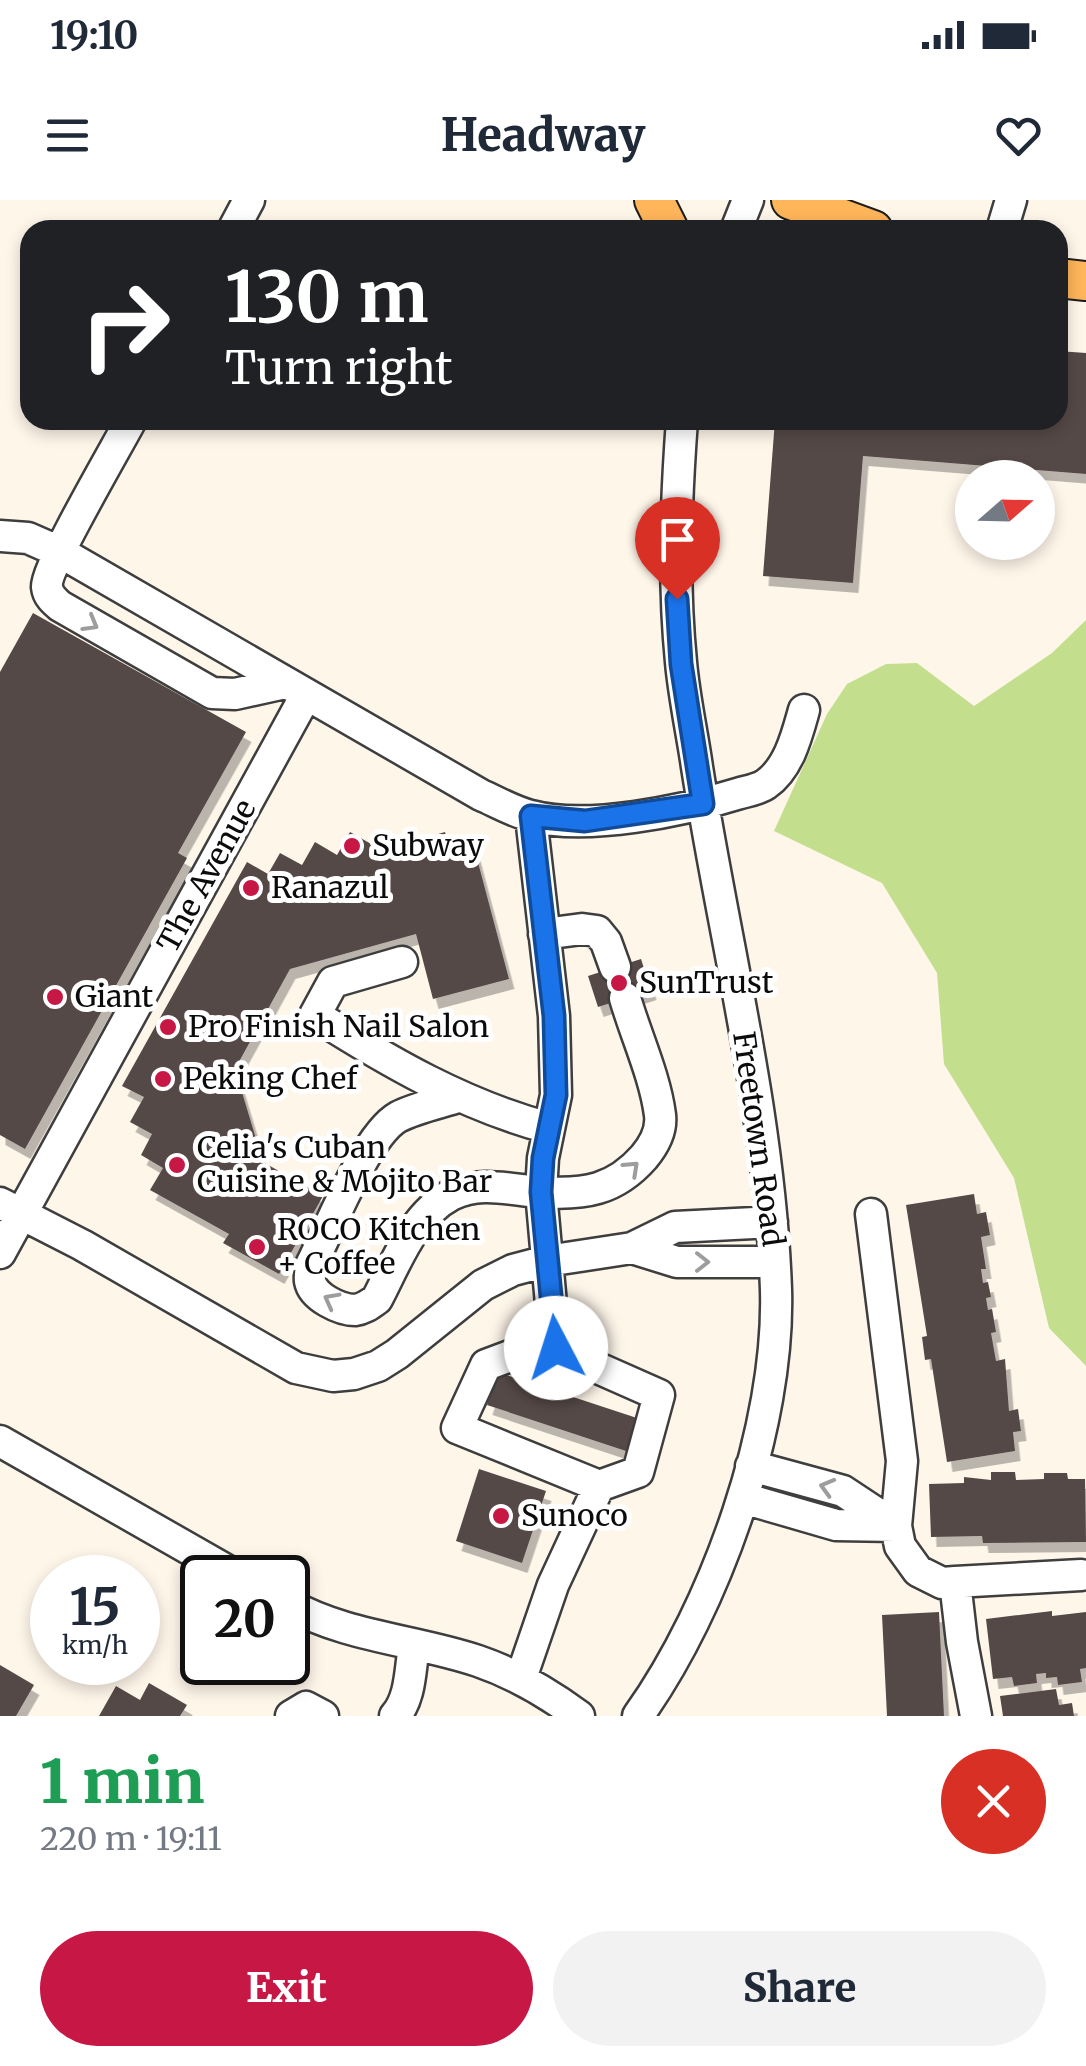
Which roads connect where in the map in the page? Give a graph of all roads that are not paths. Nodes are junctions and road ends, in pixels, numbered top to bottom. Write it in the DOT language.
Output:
graph roads {
  1 [pos="791,200"];
  2 [pos="846,220"];
  3 [pos="126,430"];
  4 [pos="682,430"];
  5 [pos="0,536"];
  6 [pos="60,552"];
  7 [pos="295,689"];
  8 [pos="804,710"];
  9 [pos="703,804"];
  10 [pos="531,816"];
  11 [pos="544,934"];
  12 [pos="402,962"];
  13 [pos="615,968"];
  14 [pos="624,998"];
  15 [pos="458,1097"];
  16 [pos="548,1128"];
  17 [pos="541,1192"];
  18 [pos="11,1209"];
  19 [pos="871,1214"];
  20 [pos="772,1222"];
  21 [pos="632,1248"];
  22 [pos="0,1253"];
  23 [pos="547,1261"];
  24 [pos="774,1262"];
  25 [pos="556,1348"];
  26 [pos="0,1441"];
  27 [pos="751,1466"];
  28 [pos="598,1486"];
  29 [pos="743,1498"];
  30 [pos="896,1526"];
  31 [pos="200,1555"];
  32 [pos="1081,1575"];
  33 [pos="955,1582"];
  34 [pos="310,1614"];
  35 [pos="414,1646"];
  36 [pos="521,1678"];
  37 [pos="395,1716"];
  38 [pos="580,1716"];
  39 [pos="638,1716"];
  40 [pos="976,1716"];
  1 -- 2 [label="main road"];
  3 -- 6 [label="street"];
  4 -- 9 [label="street, Freetown Road"];
  5 -- 6 [label="street"];
  6 -- 7 [label="street"];
  6 -- 7 [label="street, one-way"];
  7 -- 10 [label="street"];
  7 -- 18 [label="street, The Avenue"];
  8 -- 9 [label="street"];
  9 -- 10 [label="street"];
  9 -- 20 [label="street, Freetown Road"];
  10 -- 11 [label="street"];
  11 -- 13 [label="street"];
  11 -- 16 [label="street"];
  12 -- 15 [label="street"];
  17 -- 14 [label="street, one-way"];
  15 -- 16 [label="street"];
  17 -- 15 [label="street, one-way"];
  16 -- 17 [label="street"];
  17 -- 23 [label="street"];
  18 -- 22 [label="street, The Avenue"];
  18 -- 23 [label="street"];
  19 -- 30 [label="street"];
  20 -- 21 [label="street"];
  20 -- 24 [label="street, Freetown Road"];
  21 -- 23 [label="street"];
  21 -- 24 [label="street, one-way"];
  23 -- 25 [label="street"];
  24 -- 27 [label="street, Freetown Road"];
  25 -- 28 [label="street"];
  25 -- 28 [label="street"];
  26 -- 31 [label="street"];
  27 -- 29 [label="street, Freetown Road"];
  30 -- 27 [label="street, one-way"];
  28 -- 36 [label="street"];
  29 -- 30 [label="street"];
  29 -- 39 [label="street, Freetown Road"];
  30 -- 33 [label="street"];
  32 -- 33 [label="street"];
  33 -- 40 [label="street"];
  34 -- 35 [label="street"];
  35 -- 36 [label="street"];
  35 -- 37 [label="street"];
  36 -- 38 [label="street"];
}
